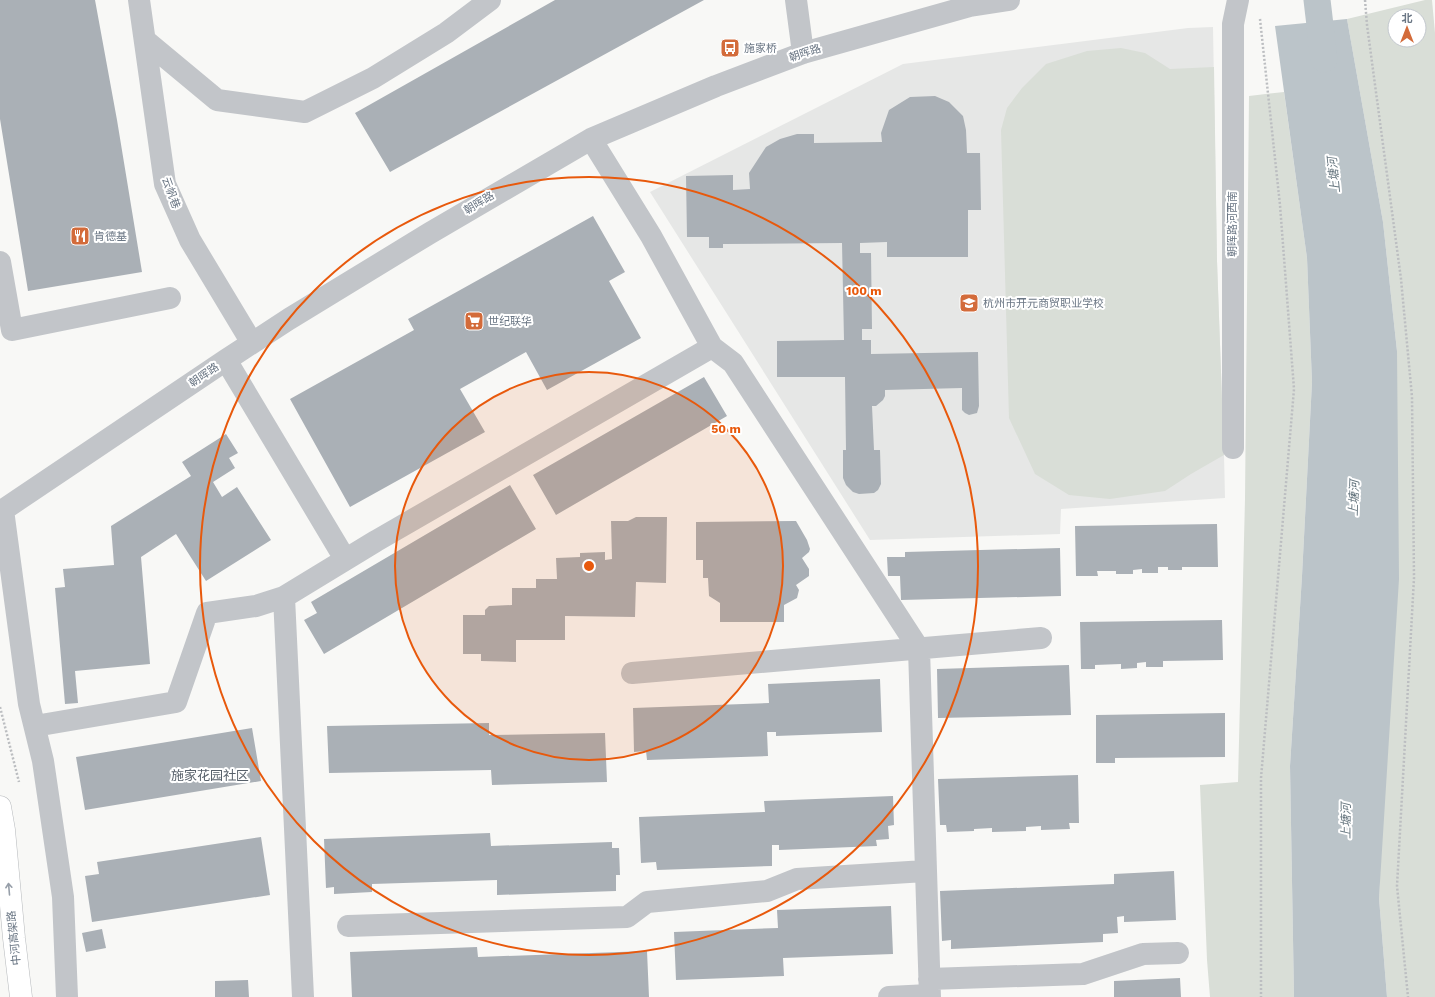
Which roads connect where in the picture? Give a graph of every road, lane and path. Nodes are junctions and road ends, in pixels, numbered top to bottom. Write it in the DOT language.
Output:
graph roads {
  1 [pos="139,0"];
  2 [pos="490,0"];
  3 [pos="796,0"];
  4 [pos="1009,0"];
  5 [pos="1238,0"];
  6 [pos="1365,0"];
  7 [pos="1259,14"];
  8 [pos="146,41"];
  9 [pos="803,53"];
  10 [pos="591,139"];
  11 [pos="0,262"];
  12 [pos="170,298"];
  13 [pos="252,343"];
  14 [pos="712,347"];
  15 [pos="226,360"];
  16 [pos="1232,448"];
  17 [pos="2,511"];
  18 [pos="345,559"];
  19 [pos="284,597"];
  20 [pos="1041,638"];
  21 [pos="919,649"];
  22 [pos="632,673"];
  23 [pos="0,707"];
  24 [pos="34,726"];
  25 [pos="21,789"];
  26 [pos="0,807"];
  27 [pos="925,871"];
  28 [pos="348,926"];
  29 [pos="1178,953"];
  30 [pos="929,990"];
  31 [pos="21,997"];
  32 [pos="66,997"];
  33 [pos="303,997"];
  34 [pos="889,997"];
  35 [pos="1261,997"];
  36 [pos="1408,997"];
  1 -- 8 [label="street, 云帆巷"];
  2 -- 8 [label="street"];
  3 -- 9 [label="street"];
  4 -- 9 [label="street, 朝晖路"];
  5 -- 16 [label="street, 朝晖路河西南"];
  6 -- 36 [label="path"];
  7 -- 35 [label="path"];
  8 -- 13 [label="street, 云帆巷"];
  9 -- 10 [label="street, 朝晖路"];
  10 -- 13 [label="street, 朝晖路"];
  10 -- 14 [label="street"];
  11 -- 12 [label="street"];
  13 -- 15 [label="street, 朝晖路"];
  14 -- 18 [label="street"];
  14 -- 21 [label="street"];
  15 -- 17 [label="street, 朝晖路"];
  15 -- 18 [label="street"];
  17 -- 24 [label="street"];
  18 -- 19 [label="street"];
  19 -- 24 [label="street"];
  19 -- 33 [label="street"];
  20 -- 21 [label="street"];
  21 -- 22 [label="street"];
  21 -- 27 [label="street"];
  23 -- 25 [label="path"];
  24 -- 32 [label="street"];
  31 -- 26 [label="highway, 中河高架路, one-way"];
  27 -- 28 [label="street"];
  27 -- 30 [label="street"];
  29 -- 30 [label="street"];
  30 -- 34 [label="street"];
}
